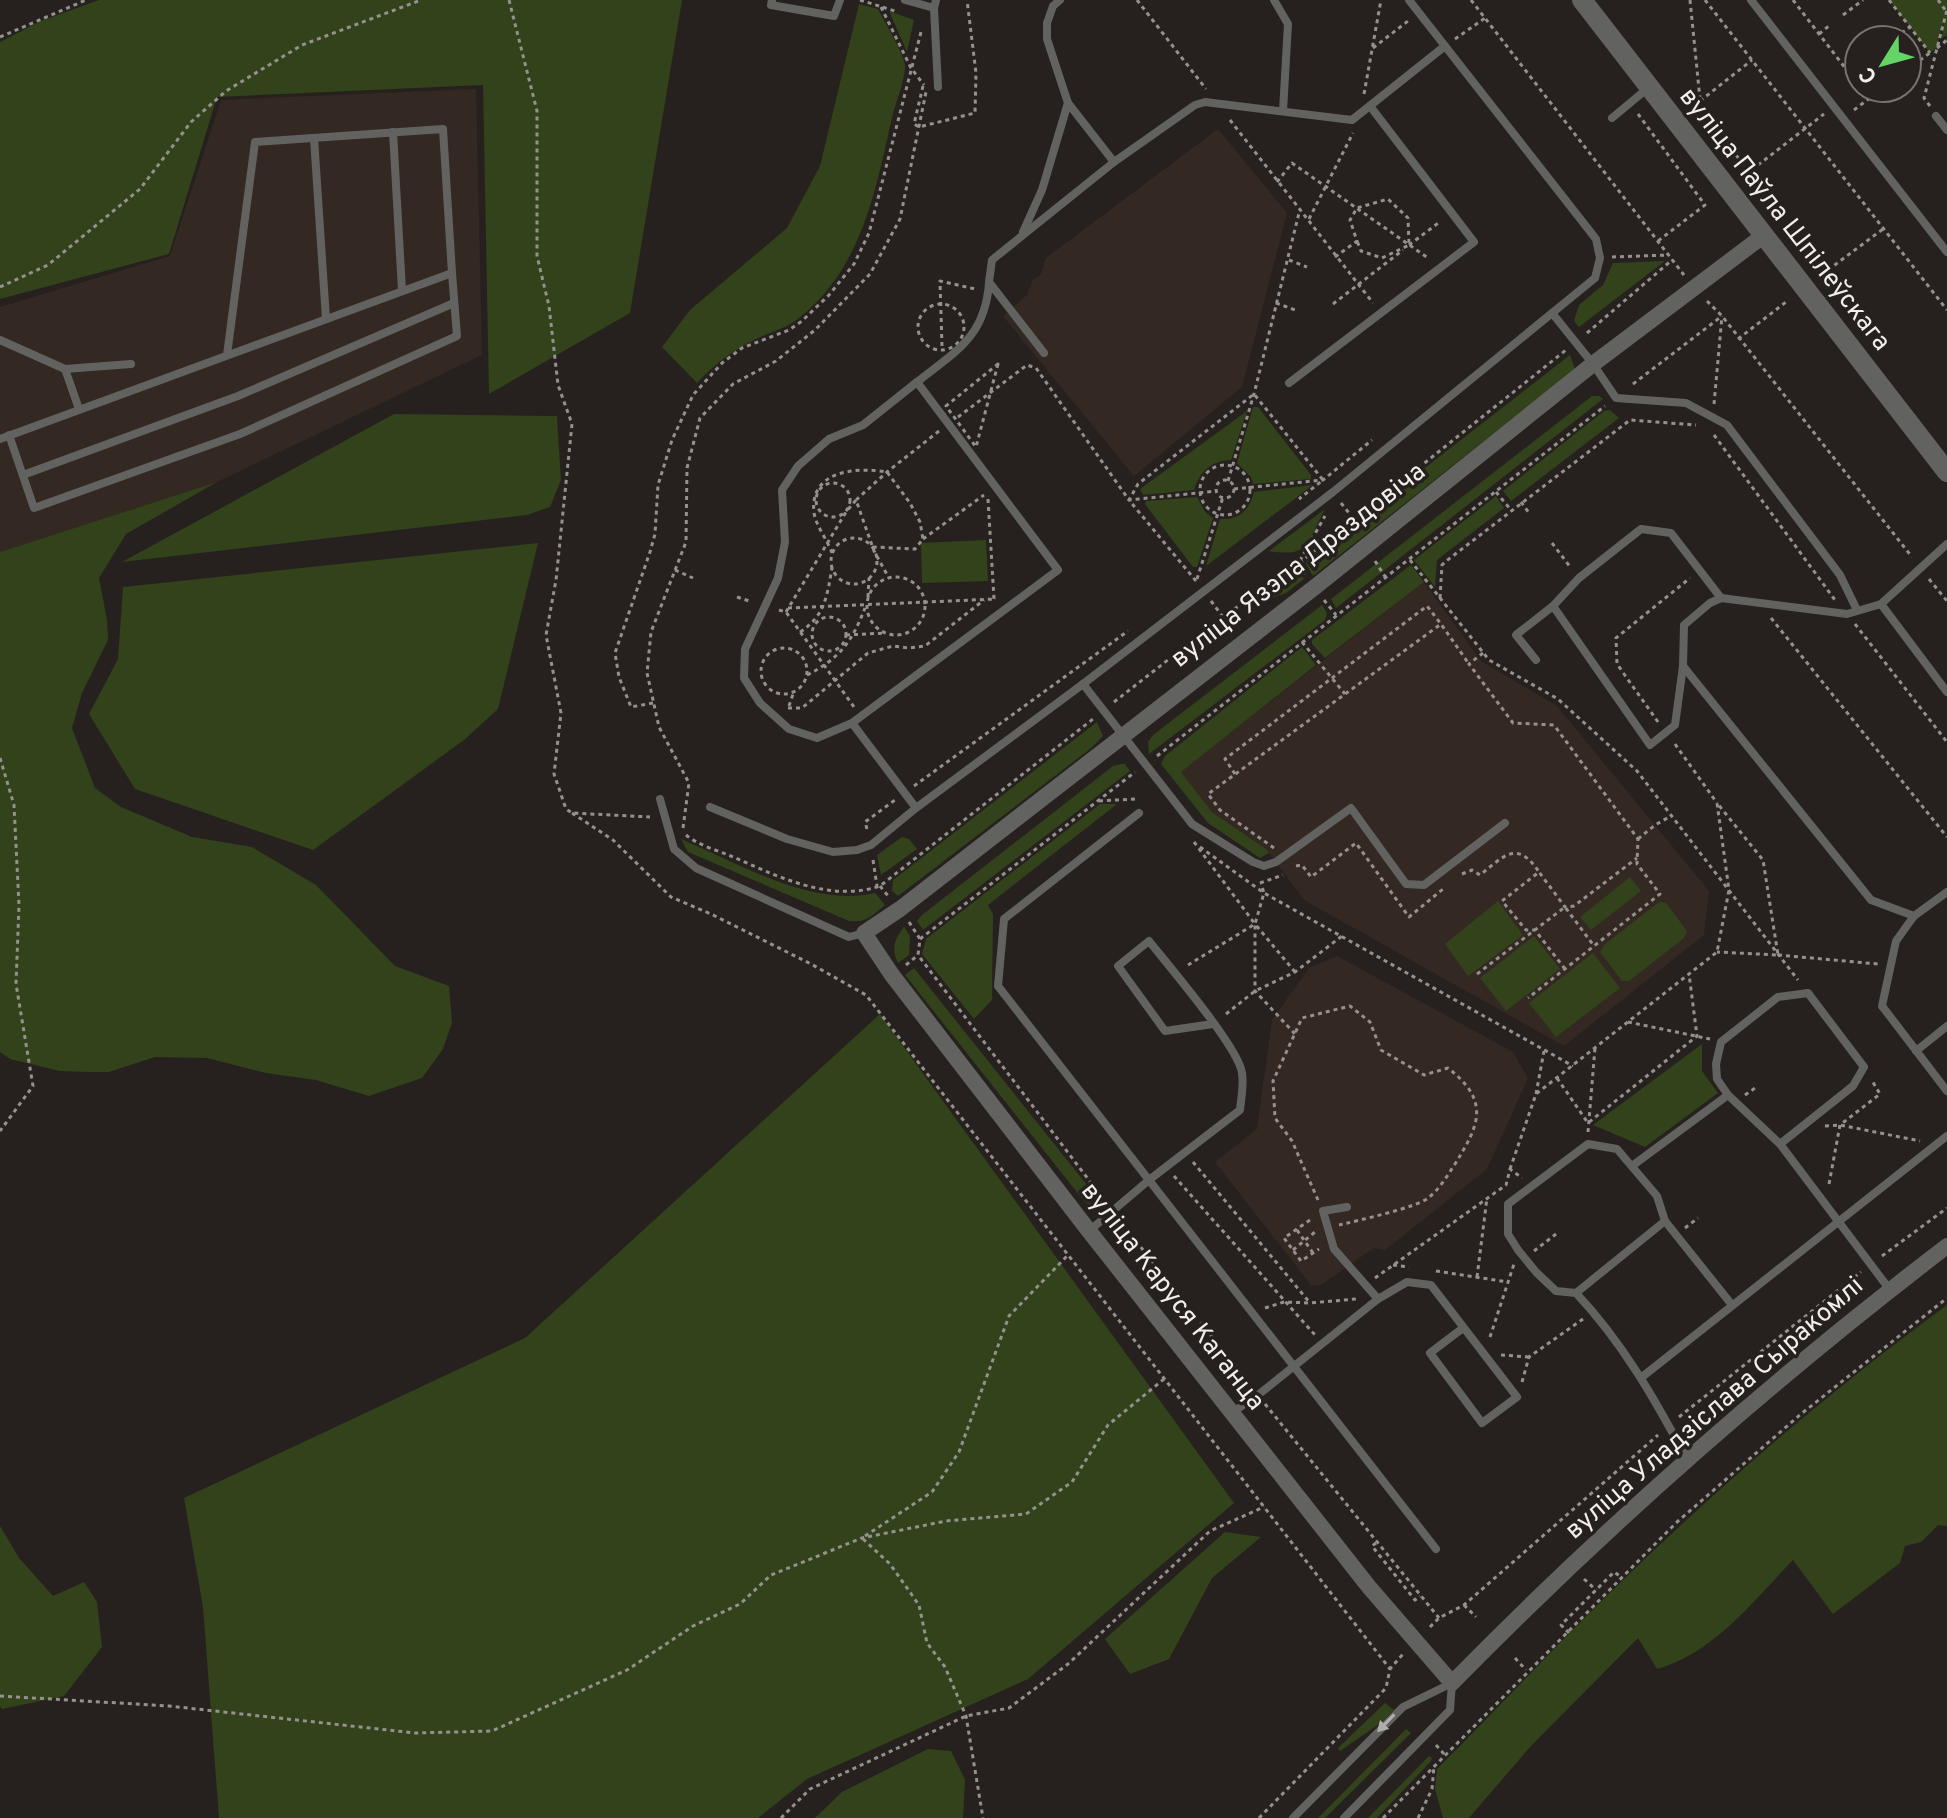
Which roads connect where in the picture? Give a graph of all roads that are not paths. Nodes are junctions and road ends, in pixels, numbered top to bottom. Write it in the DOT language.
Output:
graph roads {
  1 [pos="772,0"];
  2 [pos="840,0"];
  3 [pos="905,0"];
  4 [pos="1060,0"];
  5 [pos="1274,0"];
  6 [pos="1409,0"];
  7 [pos="1582,0"];
  8 [pos="1751,0"];
  9 [pos="935,4"];
  10 [pos="1445,46"];
  11 [pos="938,87"];
  12 [pos="1649,88"];
  13 [pos="1068,103"];
  14 [pos="1370,106"];
  15 [pos="1283,111"];
  16 [pos="1936,116"];
  17 [pos="1612,118"];
  18 [pos="1947,130"];
  19 [pos="393,132"];
  20 [pos="314,138"];
  21 [pos="1114,162"];
  22 [pos="1022,233"];
  23 [pos="1763,236"];
  24 [pos="1947,252"];
  25 [pos="452,273"];
  26 [pos="989,282"];
  27 [pos="402,290"];
  28 [pos="454,303"];
  29 [pos="1552,313"];
  30 [pos="326,319"];
  31 [pos="0,340"];
  32 [pos="1044,353"];
  33 [pos="227,355"];
  34 [pos="131,364"];
  35 [pos="1593,364"];
  36 [pos="65,369"];
  37 [pos="917,382"];
  38 [pos="1289,383"];
  39 [pos="79,409"];
  40 [pos="5,437"];
  41 [pos="1947,472"];
  42 [pos="23,475"];
  43 [pos="1947,544"];
  44 [pos="1721,598"];
  45 [pos="1881,604"];
  46 [pos="1553,606"];
  47 [pos="1857,610"];
  48 [pos="1536,660"];
  49 [pos="1683,666"];
  50 [pos="1083,684"];
  51 [pos="1947,692"];
  52 [pos="852,723"];
  53 [pos="1122,734"];
  54 [pos="660,799"];
  55 [pos="710,807"];
  56 [pos="916,808"];
  57 [pos="1139,813"];
  58 [pos="1505,823"];
  59 [pos="1947,892"];
  60 [pos="1914,916"];
  61 [pos="864,933"];
  62 [pos="1213,1024"];
  63 [pos="1947,1026"];
  64 [pos="1916,1051"];
  65 [pos="1947,1091"];
  66 [pos="1728,1095"];
  67 [pos="1947,1136"];
  68 [pos="1780,1144"];
  69 [pos="1632,1166"];
  70 [pos="1149,1180"];
  71 [pos="1347,1207"];
  72 [pos="1840,1220"];
  73 [pos="1665,1221"];
  74 [pos="1089,1231"];
  75 [pos="1947,1246"];
  76 [pos="1890,1290"];
  77 [pos="1576,1293"];
  78 [pos="1378,1299"];
  79 [pos="1732,1305"];
  80 [pos="1463,1328"];
  81 [pos="1295,1365"];
  82 [pos="1642,1377"];
  83 [pos="1233,1412"];
  84 [pos="1686,1458"];
  85 [pos="1436,1549"];
  86 [pos="1452,1683"];
  87 [pos="1293,1818"];
  88 [pos="1344,1818"];
  1 -- 2 [label="lane"];
  3 -- 9 [label="lane"];
  4 -- 13 [label="lane"];
  5 -- 15 [label="lane"];
  6 -- 10 [label="lane"];
  7 -- 12 [label="street, вуліца Паўла Шпілеўскага"];
  8 -- 24 [label="lane"];
  9 -- 11 [label="lane"];
  10 -- 14 [label="lane"];
  10 -- 29 [label="lane"];
  12 -- 17 [label="lane"];
  12 -- 23 [label="street, вуліца Паўла Шпілеўскага"];
  13 -- 21 [label="lane"];
  13 -- 22 [label="lane"];
  14 -- 15 [label="lane"];
  14 -- 38 [label="lane"];
  15 -- 21 [label="lane"];
  16 -- 18 [label="lane"];
  19 -- 20 [label="lane"];
  19 -- 25 [label="lane"];
  19 -- 27 [label="lane"];
  20 -- 30 [label="lane"];
  20 -- 33 [label="lane"];
  21 -- 22 [label="lane"];
  22 -- 26 [label="lane"];
  23 -- 35 [label="street, вуліца Язэпа Драздовіча"];
  23 -- 41 [label="street, вуліца Паўла Шпілеўскага"];
  25 -- 27 [label="lane"];
  25 -- 28 [label="lane"];
  26 -- 32 [label="lane"];
  26 -- 37 [label="lane"];
  27 -- 30 [label="lane"];
  28 -- 42 [label="lane"];
  28 -- 42 [label="lane"];
  29 -- 35 [label="lane"];
  29 -- 50 [label="lane"];
  30 -- 33 [label="lane"];
  31 -- 36 [label="lane"];
  33 -- 39 [label="lane"];
  34 -- 36 [label="lane"];
  35 -- 47 [label="lane"];
  35 -- 53 [label="street, вуліца Язэпа Драздовіча"];
  36 -- 39 [label="lane"];
  37 -- 52 [label="lane"];
  37 -- 52 [label="lane"];
  39 -- 40 [label="lane"];
  40 -- 42 [label="lane"];
  43 -- 45 [label="lane"];
  44 -- 46 [label="lane"];
  44 -- 47 [label="lane"];
  44 -- 49 [label="lane"];
  45 -- 47 [label="lane"];
  45 -- 51 [label="lane"];
  46 -- 48 [label="lane"];
  46 -- 49 [label="lane"];
  49 -- 60 [label="lane"];
  50 -- 53 [label="lane"];
  50 -- 56 [label="lane"];
  52 -- 56 [label="lane"];
  53 -- 58 [label="lane"];
  53 -- 61 [label="street, вуліца Язэпа Драздовіча"];
  54 -- 61 [label="lane"];
  55 -- 56 [label="lane"];
  57 -- 70 [label="lane"];
  59 -- 60 [label="lane"];
  60 -- 64 [label="lane"];
  61 -- 74 [label="street, вуліца Каруся Каганца"];
  62 -- 62 [label="lane"];
  62 -- 70 [label="lane"];
  63 -- 64 [label="lane"];
  64 -- 65 [label="lane"];
  66 -- 68 [label="lane"];
  66 -- 68 [label="lane"];
  66 -- 69 [label="lane"];
  67 -- 72 [label="lane"];
  68 -- 72 [label="lane"];
  69 -- 73 [label="lane"];
  69 -- 77 [label="lane"];
  70 -- 74 [label="lane"];
  70 -- 81 [label="lane"];
  71 -- 78 [label="lane"];
  72 -- 76 [label="lane"];
  72 -- 79 [label="lane"];
  73 -- 77 [label="lane"];
  73 -- 79 [label="lane"];
  74 -- 83 [label="street, вуліца Каруся Каганца"];
  75 -- 76 [label="street, вуліца Уладзіслава Сыракомлі"];
  76 -- 84 [label="street, вуліца Уладзіслава Сыракомлі"];
  77 -- 82 [label="lane"];
  78 -- 80 [label="lane"];
  78 -- 81 [label="lane"];
  79 -- 82 [label="lane"];
  80 -- 80 [label="lane"];
  81 -- 83 [label="lane"];
  81 -- 85 [label="lane"];
  82 -- 84 [label="lane"];
  83 -- 86 [label="street, вуліца Каруся Каганца"];
  84 -- 86 [label="street, вуліца Уладзіслава Сыракомлі"];
  86 -- 87 [label="lane, вуліца Уладзіслава Сыракомлі, one-way"];
  86 -- 88 [label="lane, вуліца Уладзіслава Сыракомлі"];
}
